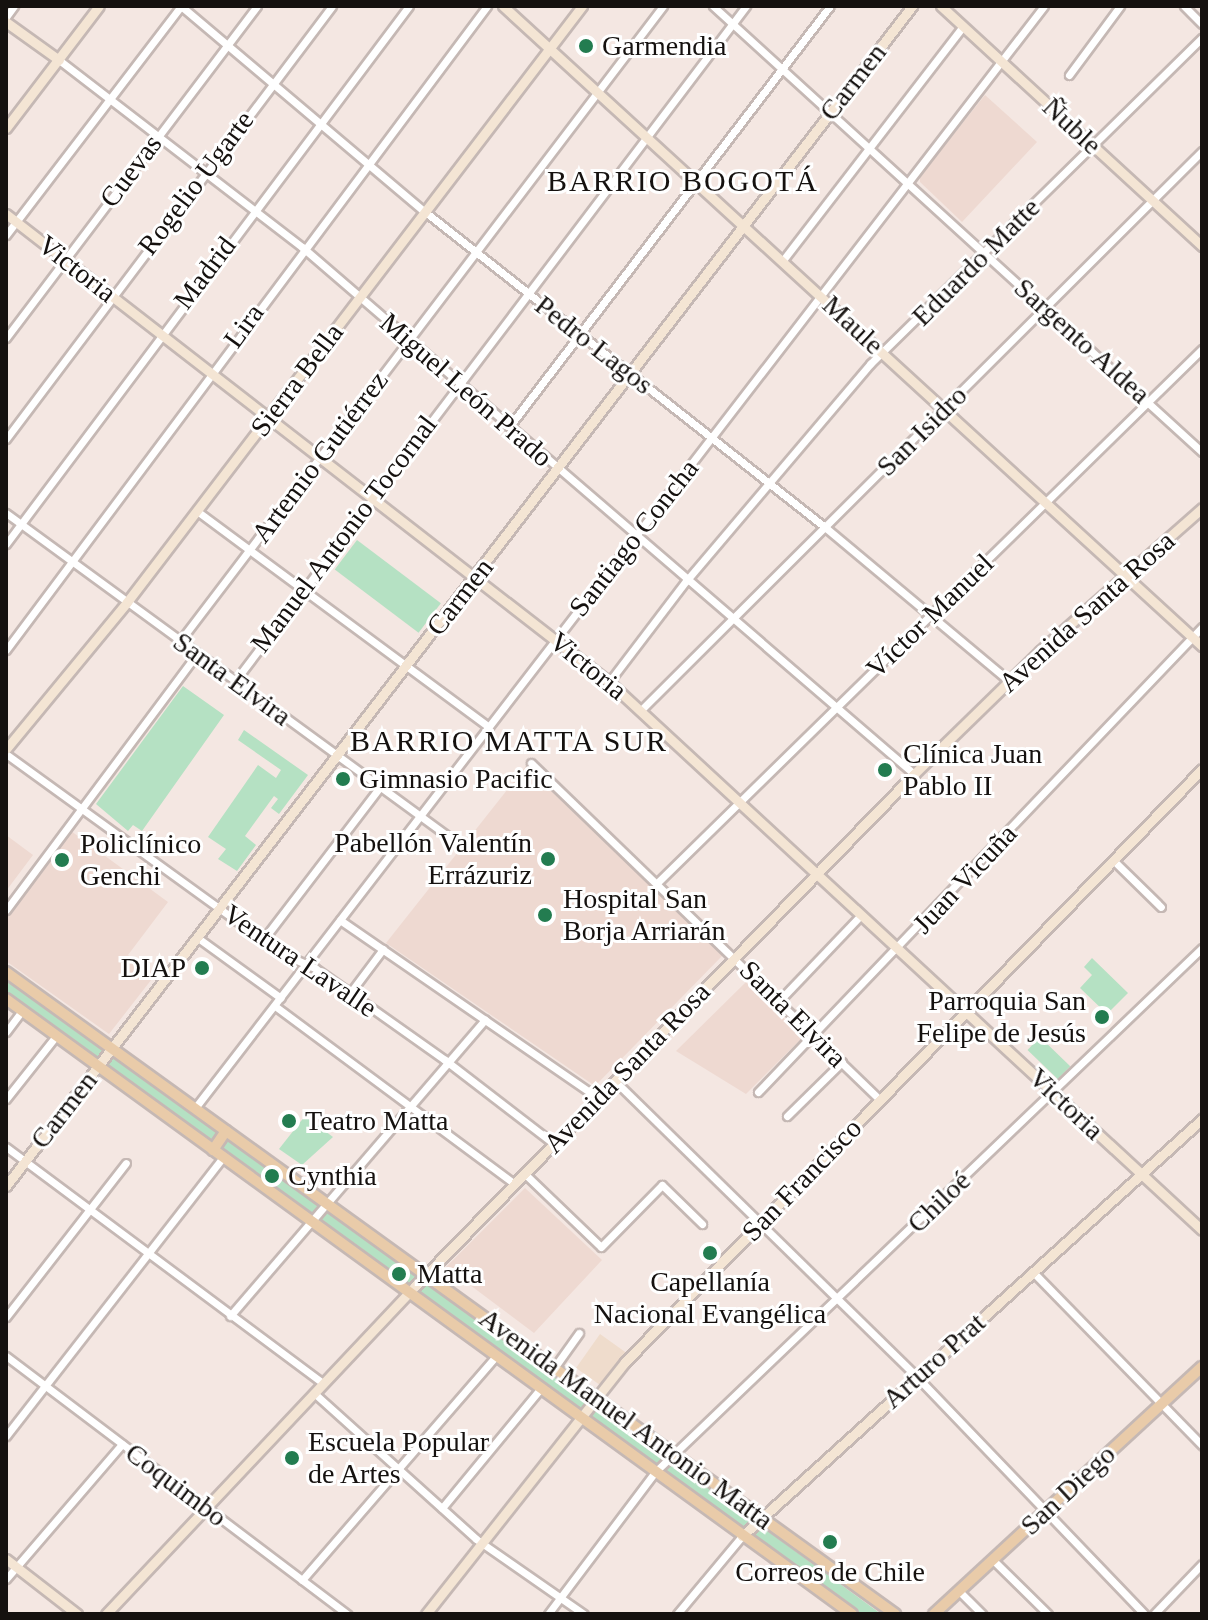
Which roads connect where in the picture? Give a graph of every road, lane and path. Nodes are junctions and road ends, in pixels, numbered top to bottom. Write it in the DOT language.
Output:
graph roads {
  1 [pos="14,6"];
  2 [pos="99,6"];
  3 [pos="181,6"];
  4 [pos="257,6"];
  5 [pos="332,6"];
  6 [pos="409,6"];
  7 [pos="487,6"];
  8 [pos="503,6"];
  9 [pos="582,6"];
  10 [pos="663,6"];
  11 [pos="713,6"];
  12 [pos="746,6"];
  13 [pos="830,6"];
  14 [pos="912,6"];
  15 [pos="941,6"];
  16 [pos="1044,6"];
  17 [pos="1120,6"];
  18 [pos="1184,6"];
  19 [pos="6,19"];
  20 [pos="732,24"];
  21 [pos="1202,24"];
  22 [pos="963,26"];
  23 [pos="1202,38"];
  24 [pos="228,45"];
  25 [pos="550,47"];
  26 [pos="59,60"];
  27 [pos="1002,61"];
  28 [pos="783,69"];
  29 [pos="1069,75"];
  30 [pos="273,82"];
  31 [pos="598,91"];
  32 [pos="111,99"];
  33 [pos="830,112"];
  34 [pos="320,122"];
  35 [pos="6,128"];
  36 [pos="159,135"];
  37 [pos="646,135"];
  38 [pos="1093,146"];
  39 [pos="870,148"];
  40 [pos="1202,151"];
  41 [pos="368,162"];
  42 [pos="206,170"];
  43 [pos="696,180"];
  44 [pos="908,183"];
  45 [pos="1152,200"];
  46 [pos="254,208"];
  47 [pos="424,211"];
  48 [pos="6,214"];
  49 [pos="16,222"];
  50 [pos="744,225"];
  51 [pos="6,235"];
  52 [pos="1202,246"];
  53 [pos="302,247"];
  54 [pos="475,251"];
  55 [pos="985,253"];
  56 [pos="64,259"];
  57 [pos="783,260"];
  58 [pos="527,292"];
  59 [pos="111,295"];
  60 [pos="821,296"];
  61 [pos="359,297"];
  62 [pos="1045,307"];
  63 [pos="160,333"];
  64 [pos="580,333"];
  65 [pos="6,338"];
  66 [pos="409,339"];
  67 [pos="1202,349"];
  68 [pos="883,354"];
  69 [pos="210,372"];
  70 [pos="631,374"];
  71 [pos="458,382"];
  72 [pos="1148,402"];
  73 [pos="944,409"];
  74 [pos="269,418"];
  75 [pos="509,427"];
  76 [pos="712,438"];
  77 [pos="6,439"];
  78 [pos="1202,452"];
  79 [pos="320,457"];
  80 [pos="558,470"];
  81 [pos="770,484"];
  82 [pos="370,496"];
  83 [pos="1046,502"];
  84 [pos="1202,508"];
  85 [pos="197,511"];
  86 [pos="6,513"];
  87 [pos="21,524"];
  88 [pos="826,528"];
  89 [pos="635,538"];
  90 [pos="6,544"];
  91 [pos="249,550"];
  92 [pos="71,561"];
  93 [pos="476,576"];
  94 [pos="1127,577"];
  95 [pos="686,581"];
  96 [pos="302,589"];
  97 [pos="127,602"];
  98 [pos="930,615"];
  99 [pos="733,619"];
  100 [pos="1202,627"];
  101 [pos="1193,637"];
  102 [pos="556,640"];
  103 [pos="180,641"];
  104 [pos="1202,646"];
  105 [pos="6,650"];
  106 [pos="197,654"];
  107 [pos="406,666"];
  108 [pos="235,681"];
  109 [pos="1009,681"];
  110 [pos="609,682"];
  111 [pos="836,707"];
  112 [pos="641,710"];
  113 [pos="489,727"];
  114 [pos="6,751"];
  115 [pos="337,756"];
  116 [pos="531,763"];
  117 [pos="1202,769"];
  118 [pos="914,774"];
  119 [pos="380,787"];
  120 [pos="740,802"];
  121 [pos="83,808"];
  122 [pos="419,816"];
  123 [pos="460,845"];
  124 [pos="1113,860"];
  125 [pos="817,874"];
  126 [pos="657,883"];
  127 [pos="1161,907"];
  128 [pos="220,908"];
  129 [pos="6,910"];
  130 [pos="861,915"];
  131 [pos="340,920"];
  132 [pos="198,938"];
  133 [pos="263,940"];
  134 [pos="1202,948"];
  135 [pos="383,949"];
  136 [pos="898,949"];
  137 [pos="736,957"];
  138 [pos="306,965"];
  139 [pos="6,972"];
  140 [pos="350,993"];
  141 [pos="281,998"];
  142 [pos="6,999"];
  143 [pos="779,1001"];
  144 [pos="275,1006"];
  145 [pos="22,1011"];
  146 [pos="965,1012"];
  147 [pos="485,1020"];
  148 [pos="6,1032"];
  149 [pos="814,1035"];
  150 [pos="56,1036"];
  151 [pos="112,1049"];
  152 [pos="842,1062"];
  153 [pos="448,1063"];
  154 [pos="98,1066"];
  155 [pos="615,1081"];
  156 [pos="758,1092"];
  157 [pos="1053,1092"];
  158 [pos="598,1098"];
  159 [pos="6,1099"];
  160 [pos="880,1100"];
  161 [pos="412,1104"];
  162 [pos="195,1108"];
  163 [pos="787,1116"];
  164 [pos="1202,1119"];
  165 [pos="226,1131"];
  166 [pos="554,1144"];
  167 [pos="6,1147"];
  168 [pos="213,1150"];
  169 [pos="223,1157"];
  170 [pos="25,1162"];
  171 [pos="126,1163"];
  172 [pos="525,1174"];
  173 [pos="1141,1174"];
  174 [pos="515,1184"];
  175 [pos="6,1186"];
  176 [pos="327,1204"];
  177 [pos="89,1211"];
  178 [pos="311,1222"];
  179 [pos="760,1223"];
  180 [pos="702,1224"];
  181 [pos="1202,1230"];
  182 [pos="147,1255"];
  183 [pos="1033,1272"];
  184 [pos="426,1275"];
  185 [pos="409,1293"];
  186 [pos="838,1300"];
  187 [pos="230,1316"];
  188 [pos="6,1317"];
  189 [pos="579,1333"];
  190 [pos="6,1356"];
  191 [pos="495,1357"];
  192 [pos="1202,1367"];
  193 [pos="554,1368"];
  194 [pos="917,1377"];
  195 [pos="323,1383"];
  196 [pos="45,1385"];
  197 [pos="540,1389"];
  198 [pos="314,1393"];
  199 [pos="595,1397"];
  200 [pos="1163,1403"];
  201 [pos="581,1418"];
  202 [pos="6,1436"];
  203 [pos="122,1444"];
  204 [pos="1202,1445"];
  205 [pos="677,1457"];
  206 [pos="399,1469"];
  207 [pos="655,1472"];
  208 [pos="206,1508"];
  209 [pos="442,1508"];
  210 [pos="1047,1509"];
  211 [pos="761,1518"];
  212 [pos="742,1536"];
  213 [pos="483,1544"];
  214 [pos="6,1559"];
  215 [pos="993,1560"];
  216 [pos="1202,1564"];
  217 [pos="16,1567"];
  218 [pos="6,1579"];
  219 [pos="302,1580"];
  220 [pos="959,1591"];
  221 [pos="561,1597"];
  222 [pos="77,1614"];
  223 [pos="106,1614"];
  224 [pos="347,1614"];
  225 [pos="426,1614"];
  226 [pos="548,1614"];
  227 [pos="584,1614"];
  228 [pos="677,1614"];
  229 [pos="852,1614"];
  230 [pos="895,1614"];
  231 [pos="934,1614"];
  232 [pos="982,1614"];
  233 [pos="1048,1614"];
  234 [pos="1144,1614"];
  235 [pos="1154,1614"];
  1 -- 19 [label="street"];
  2 -- 26 [label="main road"];
  3 -- 24 [label="street, Pedro Lagos"];
  3 -- 32 [label="street"];
  4 -- 24 [label="street, Cuevas"];
  5 -- 30 [label="street, Rogelio Ugarte"];
  6 -- 34 [label="street, Madrid"];
  7 -- 41 [label="street, Lira"];
  8 -- 25 [label="main road, Maule"];
  9 -- 25 [label="main road, Sierra Bella"];
  10 -- 31 [label="street, Artemio Gutiérrez"];
  11 -- 20 [label="street, Sargento Aldea"];
  12 -- 20 [label="street, Manuel Antonio Tocornal"];
  13 -- 28 [label="street"];
  14 -- 33 [label="main road, Carmen"];
  15 -- 22 [label="main road, Ñuble"];
  16 -- 27 [label="street, Santiago Concha"];
  17 -- 29 [label="street"];
  18 -- 21 [label="street"];
  19 -- 26 [label="main road, Miguel León Prado"];
  20 -- 28 [label="street, Sargento Aldea"];
  20 -- 37 [label="street, Manuel Antonio Tocornal"];
  22 -- 27 [label="main road, Ñuble"];
  22 -- 39 [label="street"];
  23 -- 38 [label="street, Eduardo Matte"];
  24 -- 30 [label="street, Pedro Lagos"];
  24 -- 36 [label="street, Cuevas"];
  25 -- 31 [label="main road, Maule"];
  25 -- 47 [label="main road, Sierra Bella"];
  26 -- 32 [label="street, Miguel León Prado"];
  26 -- 35 [label="main road"];
  27 -- 38 [label="main road, Ñuble"];
  27 -- 44 [label="street, Santiago Concha"];
  28 -- 33 [label="street, Sargento Aldea"];
  28 -- 43 [label="street"];
  30 -- 34 [label="street, Pedro Lagos"];
  30 -- 42 [label="street, Rogelio Ugarte"];
  31 -- 37 [label="main road, Maule"];
  31 -- 54 [label="street, Artemio Gutiérrez"];
  32 -- 36 [label="street, Miguel León Prado"];
  32 -- 49 [label="street"];
  33 -- 39 [label="street, Sargento Aldea"];
  33 -- 50 [label="main road, Carmen"];
  34 -- 41 [label="street, Pedro Lagos"];
  34 -- 46 [label="street, Madrid"];
  36 -- 42 [label="street, Miguel León Prado"];
  36 -- 56 [label="street, Cuevas"];
  37 -- 43 [label="main road, Maule"];
  37 -- 58 [label="street, Manuel Antonio Tocornal"];
  38 -- 45 [label="main road, Ñuble"];
  38 -- 55 [label="street, Eduardo Matte"];
  39 -- 44 [label="street, Sargento Aldea"];
  39 -- 57 [label="street"];
  40 -- 45 [label="street, San Isidro"];
  41 -- 47 [label="street, Pedro Lagos"];
  41 -- 53 [label="street, Lira"];
  42 -- 46 [label="street, Miguel León Prado"];
  42 -- 59 [label="street, Rogelio Ugarte"];
  43 -- 50 [label="main road, Maule"];
  43 -- 64 [label="street"];
  44 -- 55 [label="street, Sargento Aldea"];
  44 -- 60 [label="street, Santiago Concha"];
  45 -- 52 [label="main road, Ñuble"];
  45 -- 62 [label="street, San Isidro"];
  46 -- 53 [label="street, Miguel León Prado"];
  46 -- 63 [label="street, Madrid"];
  47 -- 54 [label="street, Pedro Lagos"];
  47 -- 61 [label="main road, Sierra Bella"];
  48 -- 49 [label="main road, Victoria"];
  49 -- 51 [label="street"];
  49 -- 56 [label="main road, Victoria"];
  50 -- 57 [label="main road, Maule"];
  50 -- 70 [label="main road, Carmen"];
  53 -- 61 [label="street, Miguel León Prado"];
  53 -- 69 [label="street, Lira"];
  54 -- 58 [label="street, Pedro Lagos"];
  54 -- 66 [label="street, Artemio Gutiérrez"];
  55 -- 62 [label="street, Sargento Aldea"];
  55 -- 68 [label="street, Eduardo Matte"];
  56 -- 59 [label="main road, Victoria"];
  56 -- 65 [label="street, Cuevas"];
  57 -- 60 [label="main road, Maule"];
  58 -- 64 [label="street, Pedro Lagos"];
  58 -- 71 [label="street, Manuel Antonio Tocornal"];
  59 -- 63 [label="main road, Victoria"];
  59 -- 77 [label="street, Rogelio Ugarte"];
  60 -- 68 [label="main road, Maule"];
  60 -- 76 [label="street, Santiago Concha"];
  61 -- 66 [label="street, Miguel León Prado"];
  61 -- 74 [label="main road, Sierra Bella"];
  62 -- 72 [label="street, Sargento Aldea"];
  62 -- 73 [label="street, San Isidro"];
  63 -- 69 [label="main road, Victoria"];
  63 -- 87 [label="street, Madrid"];
  64 -- 70 [label="street, Pedro Lagos"];
  64 -- 75 [label="street"];
  66 -- 71 [label="street, Miguel León Prado"];
  66 -- 79 [label="street, Artemio Gutiérrez"];
  67 -- 72 [label="street, Víctor Manuel"];
  68 -- 73 [label="main road, Maule"];
  68 -- 81 [label="street, Eduardo Matte"];
  69 -- 74 [label="main road, Victoria"];
  69 -- 92 [label="street, Lira"];
  70 -- 76 [label="street, Pedro Lagos"];
  70 -- 80 [label="main road, Carmen"];
  71 -- 75 [label="street, Miguel León Prado"];
  71 -- 82 [label="street, Manuel Antonio Tocornal"];
  72 -- 78 [label="street, Sargento Aldea"];
  72 -- 83 [label="street, Víctor Manuel"];
  73 -- 83 [label="main road, Maule"];
  73 -- 88 [label="street, San Isidro"];
  74 -- 79 [label="main road, Victoria"];
  74 -- 85 [label="main road, Sierra Bella"];
  75 -- 80 [label="street, Miguel León Prado"];
  76 -- 81 [label="street, Pedro Lagos"];
  76 -- 89 [label="street, Santiago Concha"];
  79 -- 82 [label="main road, Victoria"];
  79 -- 91 [label="street, Artemio Gutiérrez"];
  80 -- 89 [label="street, Miguel León Prado"];
  80 -- 93 [label="main road, Carmen"];
  81 -- 88 [label="street, Pedro Lagos"];
  81 -- 95 [label="street, Eduardo Matte"];
  82 -- 93 [label="main road, Victoria"];
  82 -- 96 [label="street, Manuel Antonio Tocornal"];
  83 -- 94 [label="main road, Maule"];
  83 -- 98 [label="street, Víctor Manuel"];
  84 -- 94 [label="main road, Avenida Santa Rosa"];
  85 -- 91 [label="street"];
  85 -- 97 [label="main road, Sierra Bella"];
  86 -- 87 [label="street, Santa Elvira"];
  87 -- 90 [label="street, Madrid"];
  87 -- 92 [label="street, Santa Elvira"];
  88 -- 98 [label="street, Pedro Lagos"];
  88 -- 99 [label="street, San Isidro"];
  89 -- 95 [label="street, Miguel León Prado"];
  89 -- 102 [label="street, Santiago Concha"];
  91 -- 96 [label="street"];
  91 -- 103 [label="street, Artemio Gutiérrez"];
  92 -- 97 [label="street, Santa Elvira"];
  92 -- 105 [label="street, Lira"];
  93 -- 102 [label="main road, Victoria"];
  93 -- 107 [label="main road, Carmen"];
  94 -- 101 [label="main road, Maule"];
  94 -- 109 [label="main road, Avenida Santa Rosa"];
  95 -- 99 [label="street, Miguel León Prado"];
  95 -- 110 [label="street, Eduardo Matte"];
  96 -- 107 [label="street"];
  96 -- 108 [label="street, Manuel Antonio Tocornal"];
  97 -- 103 [label="street, Santa Elvira"];
  97 -- 114 [label="main road, Sierra Bella"];
  98 -- 109 [label="street, Pedro Lagos"];
  98 -- 111 [label="street, Víctor Manuel"];
  99 -- 111 [label="street, Miguel León Prado"];
  99 -- 112 [label="street, San Isidro"];
  100 -- 101 [label="street, Juan Vicuña"];
  101 -- 104 [label="main road, Maule"];
  101 -- 136 [label="street, Juan Vicuña"];
  102 -- 110 [label="main road, Victoria"];
  102 -- 113 [label="street, Santiago Concha"];
  103 -- 106 [label="street, Santa Elvira"];
  106 -- 108 [label="street, Santa Elvira"];
  106 -- 121 [label="street"];
  107 -- 113 [label="street"];
  107 -- 115 [label="main road, Carmen"];
  108 -- 115 [label="street, Santa Elvira"];
  109 -- 118 [label="main road, Avenida Santa Rosa"];
  110 -- 112 [label="main road, Victoria"];
  111 -- 118 [label="street, Miguel León Prado"];
  111 -- 120 [label="street, Víctor Manuel"];
  112 -- 120 [label="main road, Victoria"];
  113 -- 122 [label="street, Santiago Concha"];
  114 -- 121 [label="street, Ventura Lavalle"];
  115 -- 119 [label="street, Santa Elvira"];
  115 -- 128 [label="main road, Carmen"];
  116 -- 126 [label="street, Santa Elvira"];
  117 -- 124 [label="main road, San Francisco"];
  118 -- 125 [label="main road, Avenida Santa Rosa"];
  119 -- 122 [label="street, Santa Elvira"];
  119 -- 133 [label="street"];
  120 -- 125 [label="main road, Victoria"];
  120 -- 126 [label="street, Víctor Manuel"];
  121 -- 128 [label="street, Ventura Lavalle"];
  121 -- 129 [label="street"];
  122 -- 123 [label="street, Santa Elvira"];
  122 -- 131 [label="street, Santiago Concha"];
  124 -- 127 [label="street"];
  124 -- 146 [label="main road, San Francisco"];
  125 -- 130 [label="main road, Victoria"];
  125 -- 137 [label="main road, Avenida Santa Rosa"];
  126 -- 137 [label="street, Santa Elvira"];
  128 -- 132 [label="main road, Carmen"];
  128 -- 133 [label="street, Ventura Lavalle"];
  130 -- 136 [label="main road, Victoria"];
  130 -- 143 [label="street"];
  131 -- 135 [label="street"];
  131 -- 138 [label="street, Santiago Concha"];
  132 -- 141 [label="street"];
  132 -- 151 [label="main road, Carmen"];
  133 -- 138 [label="street, Ventura Lavalle"];
  134 -- 157 [label="street, Chiloé"];
  135 -- 140 [label="street"];
  135 -- 147 [label="street"];
  136 -- 146 [label="main road, Victoria"];
  136 -- 149 [label="street, Juan Vicuña"];
  137 -- 143 [label="street, Santa Elvira"];
  137 -- 155 [label="main road, Avenida Santa Rosa"];
  138 -- 140 [label="street, Ventura Lavalle"];
  138 -- 141 [label="street, Santiago Concha"];
  139 -- 151 [label="main road, Avenida Manuel Antonio Matta"];
  140 -- 153 [label="street, Ventura Lavalle"];
  141 -- 144 [label="street, Santiago Concha"];
  142 -- 145 [label="main road, Avenida Manuel Antonio Matta"];
  143 -- 149 [label="street, Santa Elvira"];
  144 -- 161 [label="street"];
  144 -- 162 [label="street, Santiago Concha"];
  145 -- 148 [label="street"];
  145 -- 150 [label="main road, Avenida Manuel Antonio Matta"];
  146 -- 157 [label="main road, Victoria"];
  146 -- 160 [label="main road, San Francisco"];
  147 -- 153 [label="street"];
  147 -- 158 [label="street"];
  149 -- 152 [label="street, Santa Elvira"];
  149 -- 156 [label="street, Juan Vicuña"];
  150 -- 154 [label="main road, Avenida Manuel Antonio Matta"];
  150 -- 159 [label="street"];
  151 -- 154 [label="main road, Carmen"];
  151 -- 162 [label="main road, Avenida Manuel Antonio Matta"];
  152 -- 160 [label="street, Santa Elvira"];
  152 -- 163 [label="street"];
  153 -- 161 [label="street"];
  153 -- 166 [label="street, Ventura Lavalle"];
  154 -- 168 [label="main road, Avenida Manuel Antonio Matta"];
  154 -- 170 [label="main road, Carmen"];
  155 -- 158 [label="main road, Avenida Santa Rosa"];
  155 -- 179 [label="street"];
  157 -- 173 [label="main road, Victoria"];
  157 -- 186 [label="street, Chiloé"];
  158 -- 166 [label="main road, Avenida Santa Rosa"];
  160 -- 179 [label="main road, San Francisco"];
  161 -- 174 [label="street"];
  161 -- 176 [label="street"];
  162 -- 165 [label="main road, Avenida Manuel Antonio Matta"];
  164 -- 173 [label="main road, Arturo Prat"];
  165 -- 168 [label="main road"];
  165 -- 176 [label="main road, Avenida Manuel Antonio Matta"];
  166 -- 172 [label="main road, Avenida Santa Rosa"];
  167 -- 170 [label="street"];
  168 -- 169 [label="main road, Avenida Manuel Antonio Matta"];
  169 -- 178 [label="main road, Avenida Manuel Antonio Matta"];
  169 -- 182 [label="street"];
  170 -- 175 [label="main road, Carmen"];
  170 -- 177 [label="street"];
  171 -- 177 [label="street"];
  172 -- 174 [label="main road, Avenida Santa Rosa"];
  172 -- 180 [label="street"];
  173 -- 181 [label="main road, Victoria"];
  173 -- 183 [label="main road, Arturo Prat"];
  174 -- 184 [label="main road, Avenida Santa Rosa"];
  176 -- 178 [label="street"];
  176 -- 184 [label="main road, Avenida Manuel Antonio Matta"];
  177 -- 182 [label="street"];
  177 -- 188 [label="street"];
  178 -- 185 [label="main road, Avenida Manuel Antonio Matta"];
  178 -- 187 [label="street"];
  179 -- 186 [label="street"];
  179 -- 199 [label="main road, San Francisco"];
  182 -- 187 [label="street"];
  182 -- 196 [label="street"];
  183 -- 194 [label="main road, Arturo Prat"];
  183 -- 200 [label="street"];
  184 -- 185 [label="main road, Avenida Santa Rosa"];
  184 -- 193 [label="main road, Avenida Manuel Antonio Matta"];
  185 -- 191 [label="main road, Avenida Manuel Antonio Matta"];
  185 -- 195 [label="main road, Avenida Santa Rosa"];
  186 -- 194 [label="street"];
  186 -- 205 [label="street, Chiloé"];
  187 -- 195 [label="street"];
  189 -- 193 [label="street"];
  190 -- 196 [label="street, Coquimbo"];
  191 -- 197 [label="main road, Avenida Manuel Antonio Matta"];
  191 -- 206 [label="street"];
  192 -- 200 [label="main road, San Diego"];
  193 -- 199 [label="main road, Avenida Manuel Antonio Matta"];
  194 -- 210 [label="street"];
  194 -- 211 [label="main road, Arturo Prat"];
  195 -- 198 [label="main road, Avenida Santa Rosa"];
  196 -- 202 [label="street"];
  196 -- 203 [label="street, Coquimbo"];
  197 -- 201 [label="main road, Avenida Manuel Antonio Matta"];
  197 -- 209 [label="street"];
  198 -- 206 [label="street"];
  198 -- 208 [label="main road, Avenida Santa Rosa"];
  199 -- 201 [label="main road, San Francisco"];
  199 -- 205 [label="main road, Avenida Manuel Antonio Matta"];
  200 -- 204 [label="street"];
  200 -- 210 [label="main road, San Diego"];
  201 -- 207 [label="main road, Avenida Manuel Antonio Matta"];
  201 -- 213 [label="main road, San Francisco"];
  203 -- 208 [label="street, Coquimbo"];
  203 -- 217 [label="street"];
  205 -- 207 [label="street, Chiloé"];
  205 -- 211 [label="main road, Avenida Manuel Antonio Matta"];
  206 -- 209 [label="street"];
  206 -- 219 [label="street"];
  207 -- 212 [label="main road, Avenida Manuel Antonio Matta"];
  207 -- 221 [label="street, Chiloé"];
  208 -- 219 [label="street, Coquimbo"];
  208 -- 223 [label="main road, Avenida Santa Rosa"];
  209 -- 213 [label="street"];
  210 -- 215 [label="main road, San Diego"];
  210 -- 234 [label="street"];
  211 -- 212 [label="main road, Arturo Prat"];
  211 -- 230 [label="main road, Avenida Manuel Antonio Matta"];
  212 -- 228 [label="street, Arturo Prat"];
  212 -- 229 [label="main road, Avenida Manuel Antonio Matta"];
  213 -- 221 [label="street"];
  213 -- 225 [label="main road, San Francisco"];
  214 -- 217 [label="main road"];
  215 -- 220 [label="main road, San Diego"];
  215 -- 233 [label="street"];
  216 -- 235 [label="street"];
  217 -- 218 [label="street"];
  217 -- 222 [label="main road"];
  219 -- 224 [label="street, Coquimbo"];
  220 -- 231 [label="main road, San Diego"];
  220 -- 232 [label="street"];
  221 -- 226 [label="street, Chiloé"];
  221 -- 227 [label="street"];
}
